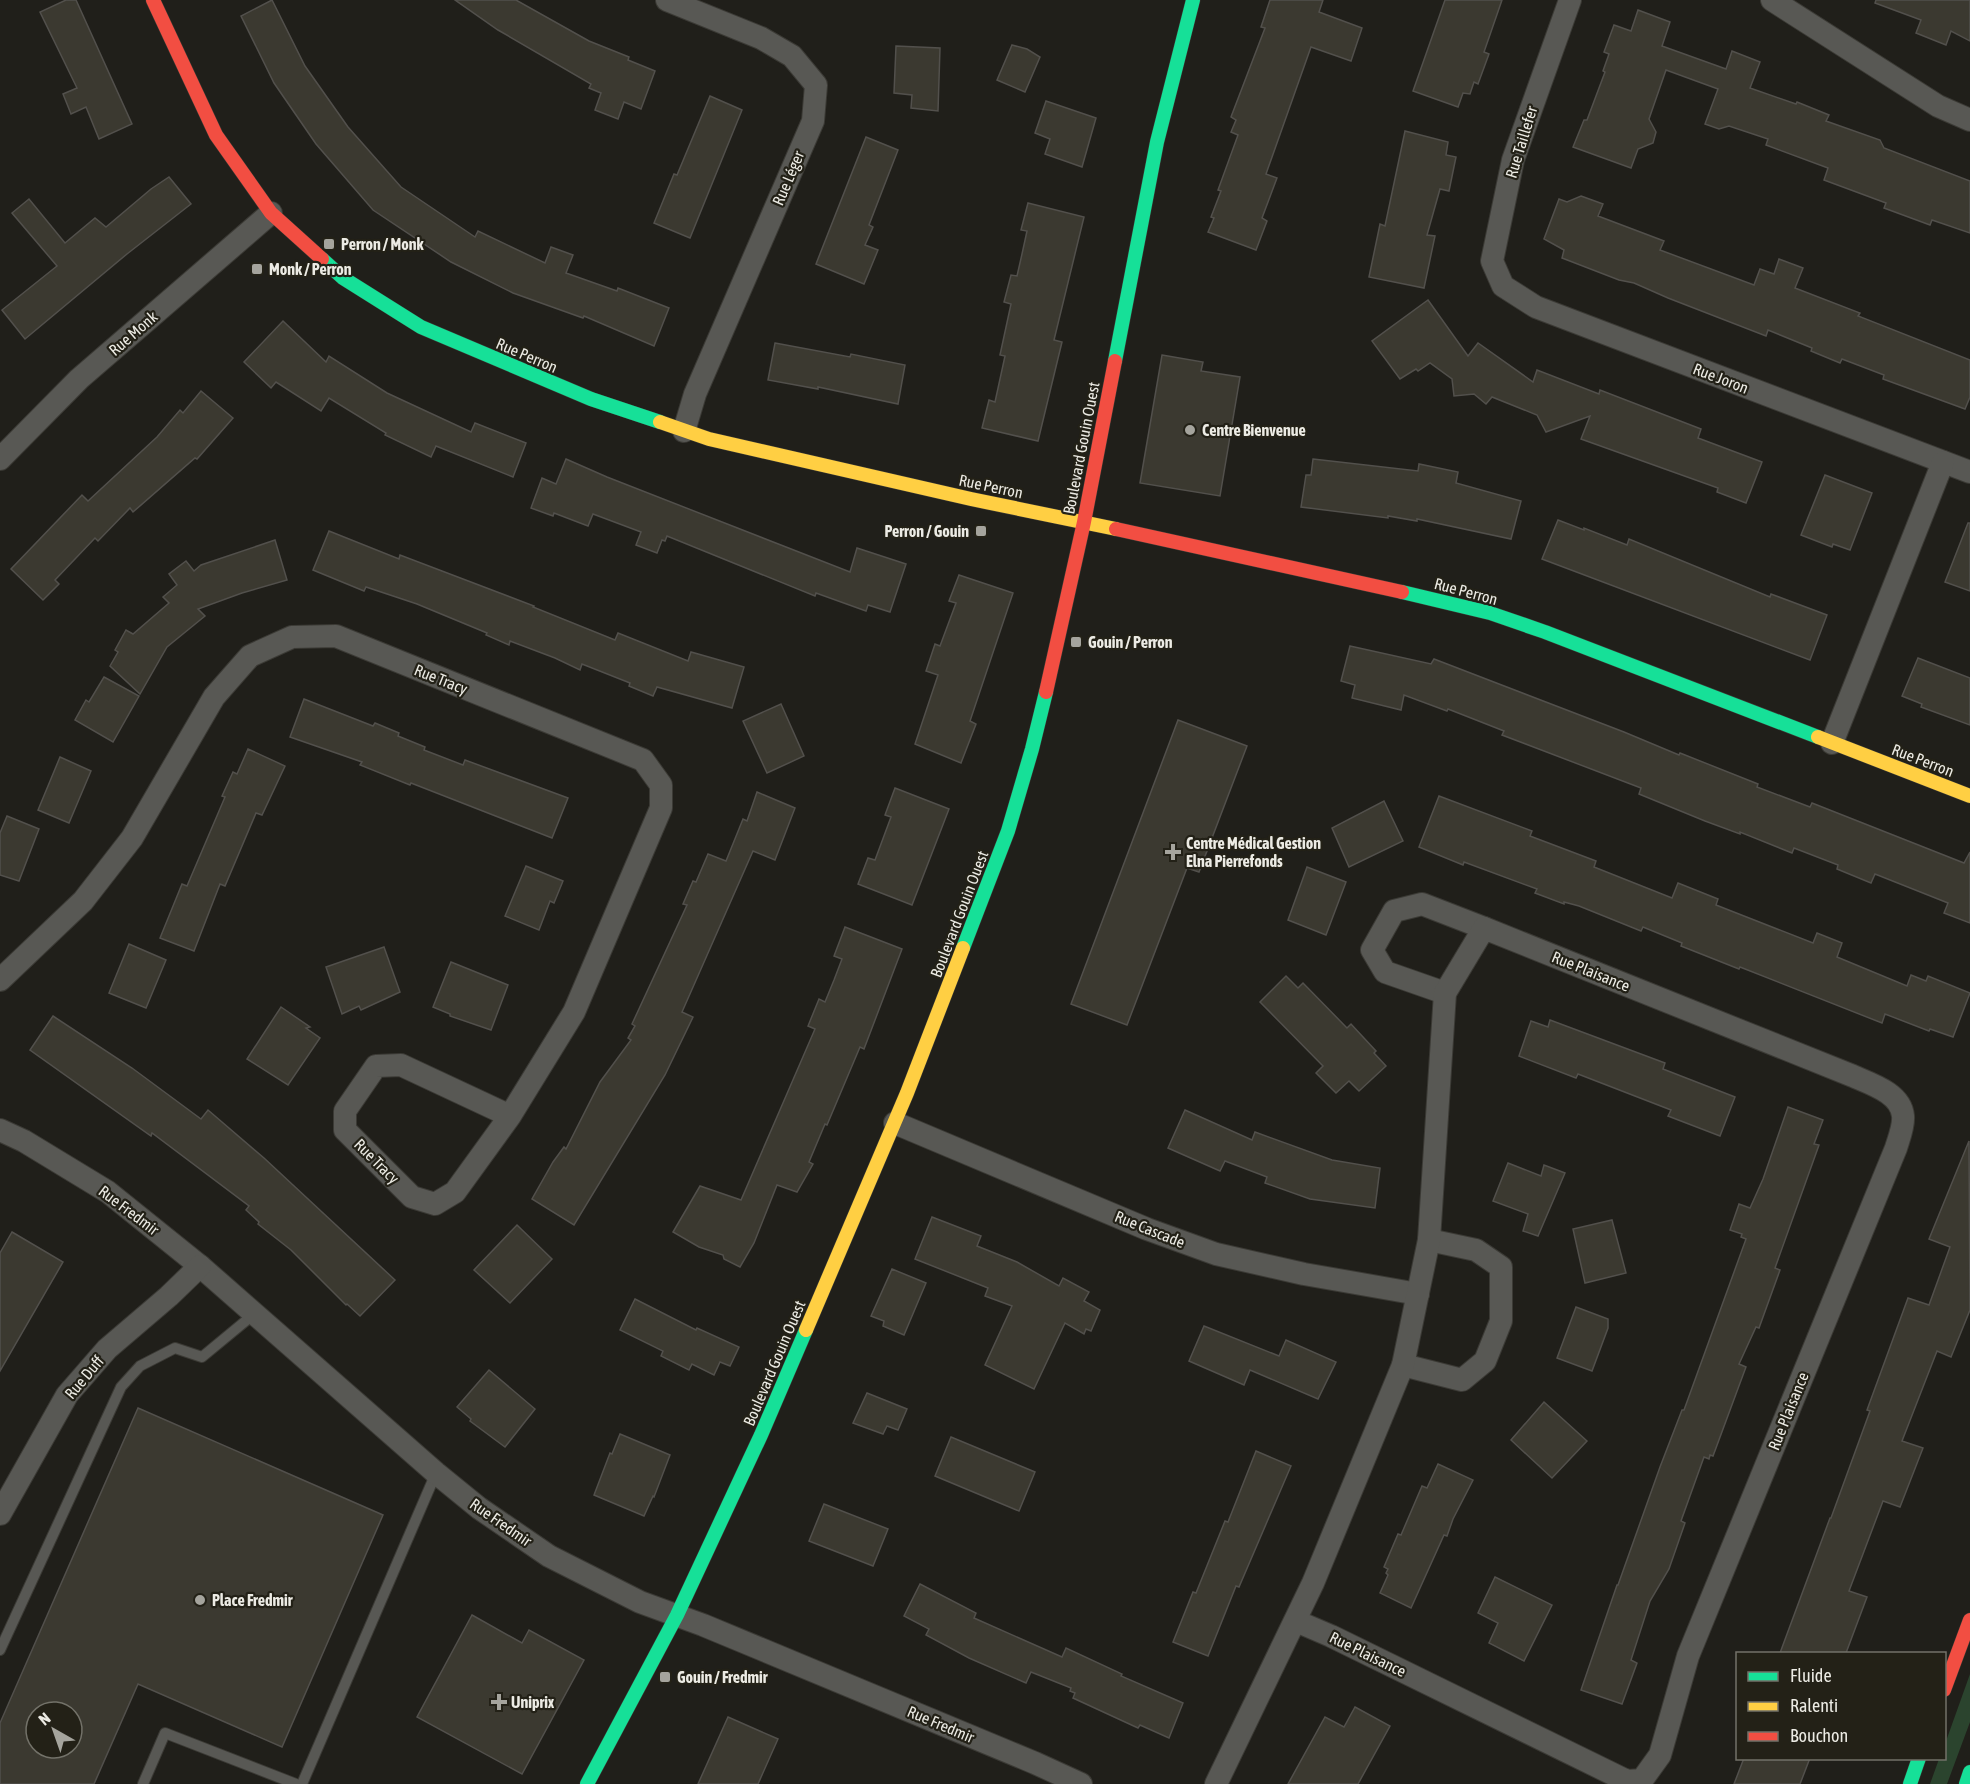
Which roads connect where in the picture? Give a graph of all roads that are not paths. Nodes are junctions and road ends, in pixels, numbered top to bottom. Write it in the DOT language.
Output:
graph roads {
  1 [pos="153,0"];
  2 [pos="667,0"];
  3 [pos="1193,0"];
  4 [pos="1570,0"];
  5 [pos="1772,0"];
  6 [pos="1970,120"];
  7 [pos="271,213"];
  8 [pos="1503,286"];
  9 [pos="684,431"];
  10 [pos="0,459"];
  11 [pos="1942,462"];
  12 [pos="1970,472"];
  13 [pos="1084,522"];
  14 [pos="1832,743"];
  15 [pos="1970,796"];
  16 [pos="1484,928"];
  17 [pos="0,980"];
  18 [pos="1445,993"];
  19 [pos="510,1116"];
  20 [pos="895,1123"];
  21 [pos="0,1130"];
  22 [pos="1429,1240"];
  23 [pos="200,1266"];
  24 [pos="1418,1294"];
  25 [pos="255,1314"];
  26 [pos="1403,1365"];
  27 [pos="436,1473"];
  28 [pos="0,1514"];
  29 [pos="677,1615"];
  30 [pos="1970,1620"];
  31 [pos="1296,1621"];
  32 [pos="0,1650"];
  33 [pos="1946,1685"];
  34 [pos="1918,1760"];
  35 [pos="1970,1772"];
  36 [pos="143,1784"];
  37 [pos="296,1784"];
  38 [pos="302,1784"];
  39 [pos="587,1784"];
  40 [pos="1081,1784"];
  41 [pos="1216,1784"];
  42 [pos="1910,1784"];
  43 [pos="1966,1784"];
  1 -- 7 [label="street, Rue Perron"];
  2 -- 9 [label="street, Rue Léger"];
  3 -- 13 [label="street, Boulevard Gouin Ouest"];
  4 -- 8 [label="street, Rue Taillefer"];
  5 -- 6 [label="street"];
  7 -- 9 [label="street, Rue Perron"];
  7 -- 10 [label="street, Rue Monk"];
  8 -- 11 [label="street, Rue Joron"];
  9 -- 13 [label="street, Rue Perron"];
  11 -- 12 [label="street, Rue Joron"];
  11 -- 14 [label="street"];
  13 -- 14 [label="street, Rue Perron"];
  13 -- 20 [label="street, Boulevard Gouin Ouest"];
  14 -- 15 [label="street, Rue Perron"];
  16 -- 18 [label="street"];
  16 -- 18 [label="street, Rue Plaisance"];
  16 -- 31 [label="street, Rue Plaisance"];
  17 -- 19 [label="street, Rue Tracy"];
  18 -- 22 [label="street"];
  19 -- 19 [label="street, Rue Tracy"];
  20 -- 24 [label="street, Rue Cascade"];
  20 -- 29 [label="street, Boulevard Gouin Ouest"];
  21 -- 23 [label="street, Rue Fredmir"];
  22 -- 24 [label="street"];
  22 -- 26 [label="street"];
  23 -- 25 [label="street, Rue Fredmir"];
  23 -- 28 [label="street, Rue Duff"];
  24 -- 26 [label="street"];
  25 -- 27 [label="street, Rue Fredmir"];
  25 -- 32 [label="lane"];
  26 -- 31 [label="street"];
  27 -- 29 [label="street, Rue Fredmir"];
  27 -- 38 [label="lane"];
  29 -- 39 [label="street, Boulevard Gouin Ouest"];
  29 -- 40 [label="street, Rue Fredmir"];
  30 -- 33 [label="street"];
  31 -- 41 [label="street"];
  34 -- 42 [label="street"];
  35 -- 43 [label="street"];
  36 -- 37 [label="lane"];
}
